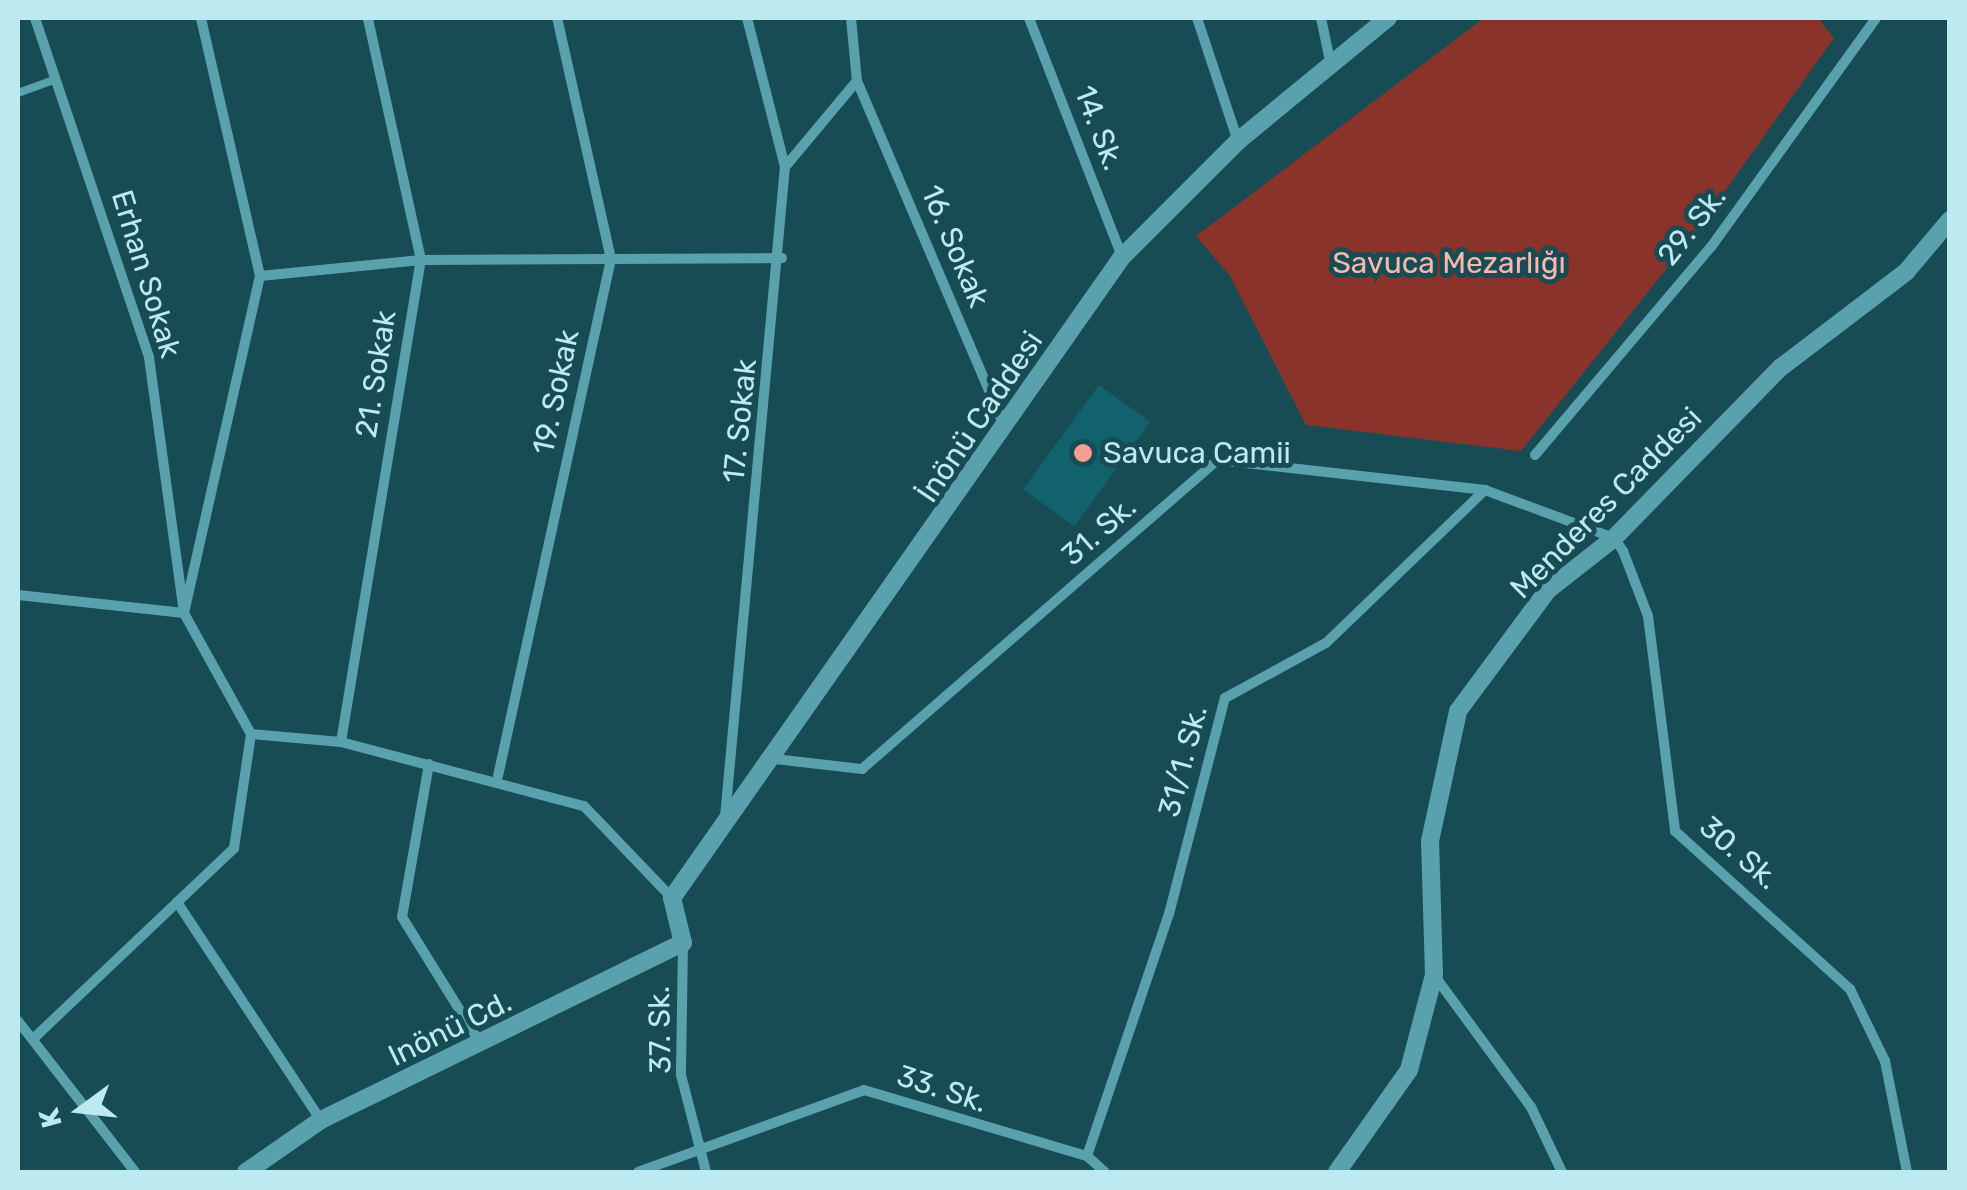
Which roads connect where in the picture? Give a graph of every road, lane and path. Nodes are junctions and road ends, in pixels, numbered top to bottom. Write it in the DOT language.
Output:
graph roads {
  1 [pos="35,18"];
  2 [pos="201,18"];
  3 [pos="368,18"];
  4 [pos="558,18"];
  5 [pos="747,18"];
  6 [pos="852,18"];
  7 [pos="1029,18"];
  8 [pos="1197,18"];
  9 [pos="1321,18"];
  10 [pos="1388,18"];
  11 [pos="1876,18"];
  12 [pos="1330,61"];
  13 [pos="56,78"];
  14 [pos="857,81"];
  15 [pos="18,93"];
  16 [pos="1238,140"];
  17 [pos="785,167"];
  18 [pos="1950,220"];
  19 [pos="1122,257"];
  20 [pos="782,258"];
  21 [pos="611,259"];
  22 [pos="421,260"];
  23 [pos="260,276"];
  24 [pos="1006,431"];
  25 [pos="1536,455"];
  26 [pos="1485,490"];
  27 [pos="1614,538"];
  28 [pos="18,596"];
  29 [pos="184,613"];
  30 [pos="251,734"];
  31 [pos="341,742"];
  32 [pos="775,759"];
  33 [pos="428,764"];
  34 [pos="498,776"];
  35 [pos="723,832"];
  36 [pos="672,898"];
  37 [pos="177,902"];
  38 [pos="683,943"];
  39 [pos="1434,975"];
  40 [pos="18,1021"];
  41 [pos="34,1038"];
  42 [pos="480,1044"];
  43 [pos="321,1120"];
  44 [pos="707,1151"];
  45 [pos="1086,1156"];
  46 [pos="135,1172"];
  47 [pos="246,1172"];
  48 [pos="638,1172"];
  49 [pos="706,1172"];
  50 [pos="1105,1172"];
  51 [pos="1337,1172"];
  52 [pos="1562,1172"];
  53 [pos="1907,1172"];
  1 -- 13 [label="street, Erhan Sokak"];
  2 -- 23 [label="street"];
  3 -- 22 [label="street, 21. Sokak"];
  4 -- 21 [label="street, 19. Sokak"];
  5 -- 17 [label="street, 17. Sokak"];
  6 -- 14 [label="street, 16. Sokak"];
  7 -- 19 [label="street, 14. Sk."];
  8 -- 16 [label="street"];
  9 -- 12 [label="street"];
  10 -- 12 [label="street, İnönü Caddesi"];
  11 -- 25 [label="street, 29. Sk."];
  12 -- 16 [label="street, İnönü Caddesi"];
  13 -- 15 [label="lane"];
  13 -- 29 [label="street, Erhan Sokak"];
  14 -- 17 [label="street"];
  14 -- 24 [label="street, 16. Sokak"];
  16 -- 19 [label="street, İnönü Caddesi"];
  17 -- 20 [label="street, 17. Sokak"];
  18 -- 27 [label="street, Menderes Caddesi"];
  19 -- 24 [label="street, İnönü Caddesi"];
  20 -- 21 [label="street"];
  20 -- 35 [label="street, 17. Sokak"];
  21 -- 22 [label="street"];
  21 -- 34 [label="street, 19. Sokak"];
  22 -- 23 [label="street"];
  22 -- 31 [label="street, 21. Sokak"];
  23 -- 29 [label="street"];
  24 -- 32 [label="street, İnönü Caddesi"];
  26 -- 27 [label="street, 31. Sk."];
  26 -- 32 [label="street, 31. Sk."];
  26 -- 45 [label="street, 31/1. Sk."];
  27 -- 39 [label="street, Menderes Caddesi"];
  27 -- 53 [label="street, 30. Sk."];
  28 -- 29 [label="street"];
  29 -- 30 [label="street"];
  30 -- 31 [label="street"];
  30 -- 37 [label="street"];
  31 -- 33 [label="street"];
  32 -- 35 [label="street, İnönü Caddesi"];
  33 -- 34 [label="street"];
  33 -- 42 [label="street"];
  34 -- 36 [label="street"];
  35 -- 36 [label="street, İnönü Caddesi"];
  36 -- 38 [label="street"];
  37 -- 41 [label="street"];
  37 -- 43 [label="street"];
  38 -- 42 [label="street, Inönü Cd."];
  38 -- 44 [label="street, 37. Sk."];
  39 -- 51 [label="street, Menderes Caddesi"];
  39 -- 52 [label="street"];
  40 -- 41 [label="street"];
  41 -- 46 [label="street"];
  42 -- 43 [label="street, Inönü Cd."];
  43 -- 47 [label="street, Inönü Cd."];
  44 -- 45 [label="street, 33. Sk."];
  44 -- 48 [label="street, 33. Sk."];
  44 -- 49 [label="street, 37. Sk."];
  45 -- 50 [label="street, 33. Sk."];
}
